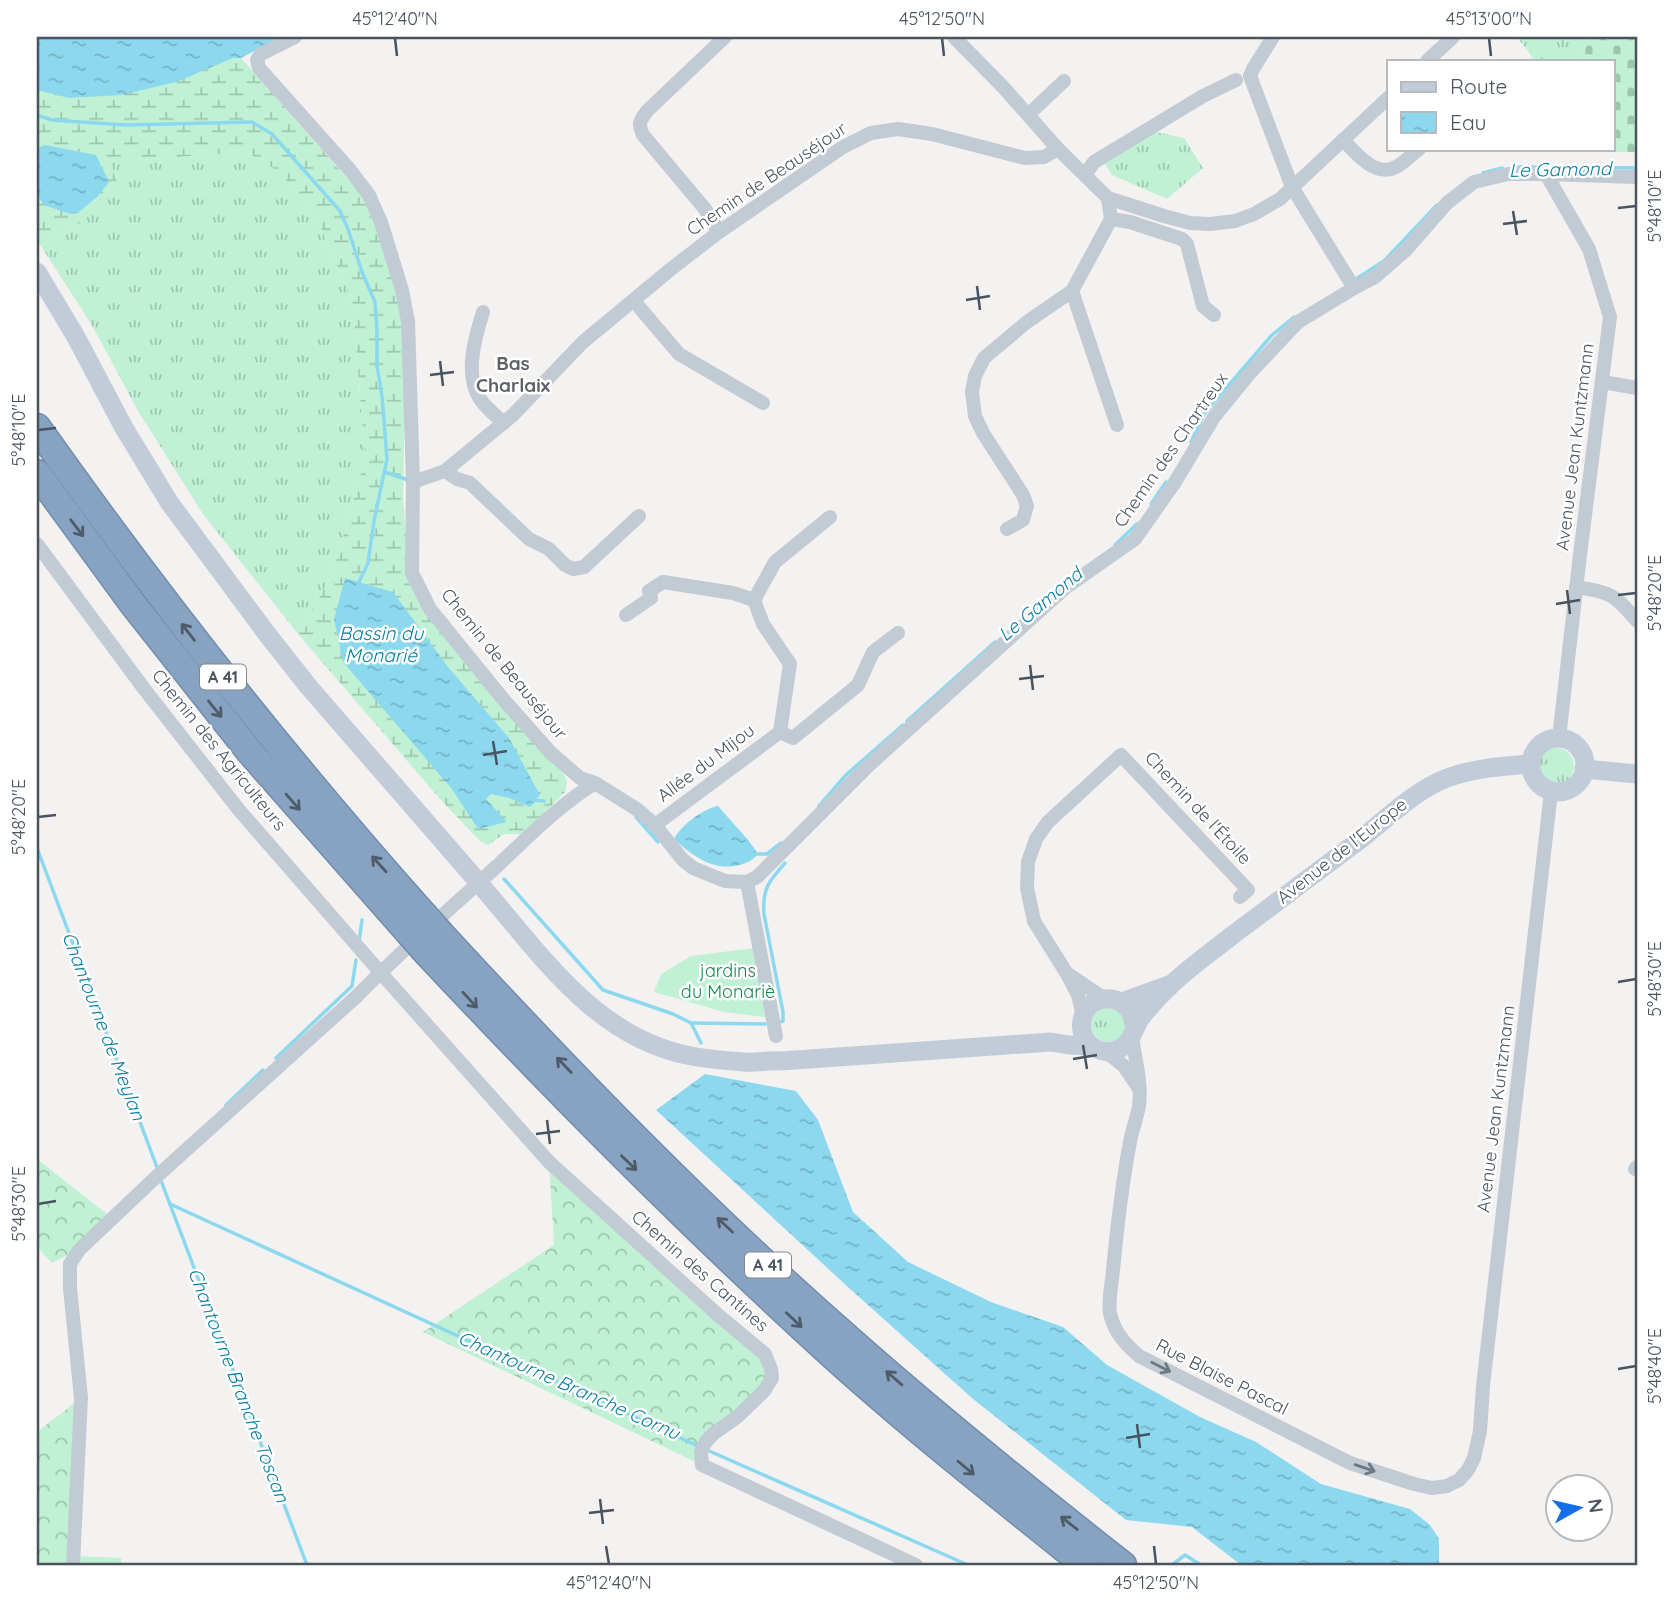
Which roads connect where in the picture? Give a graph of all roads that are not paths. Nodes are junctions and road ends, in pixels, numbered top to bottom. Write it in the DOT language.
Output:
graph roads {
  1 [pos="295,37"];
  2 [pos="725,37"];
  3 [pos="954,37"];
  4 [pos="1273,37"];
  5 [pos="1453,37"];
  6 [pos="1428,60"];
  7 [pos="1243,78"];
  8 [pos="1064,81"];
  9 [pos="1387,99"];
  10 [pos="1028,115"];
  11 [pos="1343,140"];
  12 [pos="1058,149"];
  13 [pos="1418,150"];
  14 [pos="1546,174"];
  15 [pos="1085,175"];
  16 [pos="1637,177"];
  17 [pos="1292,187"];
  18 [pos="1108,198"];
  19 [pos="1135,206"];
  20 [pos="1111,219"];
  21 [pos="1129,222"];
  22 [pos="719,232"];
  23 [pos="37,272"];
  24 [pos="1353,288"];
  25 [pos="1072,291"];
  26 [pos="635,301"];
  27 [pos="483,312"];
  28 [pos="1214,315"];
  29 [pos="1603,382"];
  30 [pos="1637,388"];
  31 [pos="763,402"];
  32 [pos="504,423"];
  33 [pos="1117,425"];
  34 [pos="37,427"];
  35 [pos="445,471"];
  36 [pos="37,473"];
  37 [pos="413,482"];
  38 [pos="639,516"];
  39 [pos="830,517"];
  40 [pos="1007,530"];
  41 [pos="37,544"];
  42 [pos="1576,587"];
  43 [pos="754,600"];
  44 [pos="626,615"];
  45 [pos="1637,621"];
  46 [pos="898,633"];
  47 [pos="780,732"];
  48 [pos="1559,738"];
  49 [pos="1531,764"];
  50 [pos="1584,769"];
  51 [pos="1637,774"];
  52 [pos="595,783"];
  53 [pos="1551,792"];
  54 [pos="655,825"];
  55 [pos="747,882"];
  56 [pos="1240,897"];
  57 [pos="424,933"];
  58 [pos="380,972"];
  59 [pos="1067,974"];
  60 [pos="1173,983"];
  61 [pos="1113,1000"];
  62 [pos="1082,1018"];
  63 [pos="1133,1034"];
  64 [pos="776,1036"];
  65 [pos="1051,1042"];
  66 [pos="1099,1049"];
  67 [pos="1139,1088"];
  68 [pos="1480,1432"];
  69 [pos="73,1565"];
  70 [pos="916,1565"];
  71 [pos="1085,1565"];
  72 [pos="1123,1565"];
  1 -- 37 [label="street"];
  2 -- 22 [label="street"];
  3 -- 10 [label="street"];
  4 -- 7 [label="street"];
  5 -- 6 [label="street"];
  7 -- 15 [label="street"];
  7 -- 17 [label="street"];
  8 -- 10 [label="street"];
  9 -- 11 [label="street"];
  10 -- 12 [label="street"];
  11 -- 13 [label="street"];
  11 -- 17 [label="street"];
  12 -- 15 [label="street"];
  12 -- 22 [label="street, Chemin de Beauséjour"];
  14 -- 16 [label="street, Chemin des Chartreux"];
  14 -- 24 [label="street, Chemin des Chartreux"];
  14 -- 29 [label="street, Avenue Jean Kuntzmann"];
  15 -- 18 [label="street"];
  17 -- 19 [label="street"];
  17 -- 24 [label="street"];
  18 -- 19 [label="street"];
  18 -- 20 [label="street"];
  19 -- 21 [label="street"];
  20 -- 21 [label="street"];
  20 -- 25 [label="street"];
  21 -- 28 [label="street"];
  22 -- 26 [label="street, Chemin de Beauséjour"];
  23 -- 65 [label="main road, Avenue de l'Europe, bridge"];
  24 -- 55 [label="street, Chemin des Chartreux"];
  25 -- 33 [label="street"];
  25 -- 40 [label="street"];
  26 -- 31 [label="street"];
  26 -- 32 [label="street, Chemin de Beauséjour"];
  27 -- 32 [label="street"];
  29 -- 30 [label="street"];
  29 -- 42 [label="street, Avenue Jean Kuntzmann"];
  32 -- 35 [label="street, Chemin de Beauséjour"];
  57 -- 34 [label="highway, A 41, one-way"];
  35 -- 37 [label="street, Chemin de Beauséjour"];
  35 -- 38 [label="street"];
  36 -- 57 [label="highway, A 41, one-way"];
  37 -- 52 [label="street, Chemin de Beauséjour"];
  39 -- 43 [label="street"];
  41 -- 58 [label="street, Chemin des Agriculteurs"];
  42 -- 45 [label="street"];
  42 -- 48 [label="street, Avenue Jean Kuntzmann"];
  43 -- 44 [label="street"];
  43 -- 47 [label="street, Allée du Mijou"];
  46 -- 47 [label="street, Allée du Mijou"];
  47 -- 54 [label="street, Allée du Mijou"];
  48 -- 49 [label="main road"];
  48 -- 50 [label="main road"];
  49 -- 53 [label="main road"];
  49 -- 60 [label="main road, Avenue de l'Europe"];
  50 -- 51 [label="main road"];
  50 -- 53 [label="main road"];
  52 -- 54 [label="street, Chemin de Beauséjour"];
  52 -- 58 [label="street"];
  53 -- 68 [label="street, Avenue Jean Kuntzmann"];
  54 -- 55 [label="street, Chemin de Beauséjour"];
  55 -- 64 [label="street"];
  56 -- 59 [label="street, Chemin de l'Étoile"];
  57 -- 71 [label="highway, A 41, one-way"];
  72 -- 57 [label="highway, A 41, one-way"];
  58 -- 69 [label="street"];
  58 -- 70 [label="street, Chemin des Cantines"];
  59 -- 61 [label="street, Chemin de l'Étoile"];
  59 -- 62 [label="street, Chemin de l'Étoile"];
  60 -- 61 [label="main road, Avenue de l'Europe"];
  60 -- 63 [label="main road, Avenue de l'Europe"];
  61 -- 62 [label="main road, Avenue de l'Europe"];
  61 -- 63 [label="main road"];
  62 -- 65 [label="main road, Avenue de l'Europe"];
  62 -- 66 [label="main road"];
  63 -- 66 [label="main road, Avenue de l'Europe"];
  63 -- 67 [label="street, Rue Blaise Pascal"];
  65 -- 66 [label="main road, Avenue de l'Europe"];
  66 -- 67 [label="street"];
  67 -- 68 [label="street, Rue Blaise Pascal, one-way"];
}
